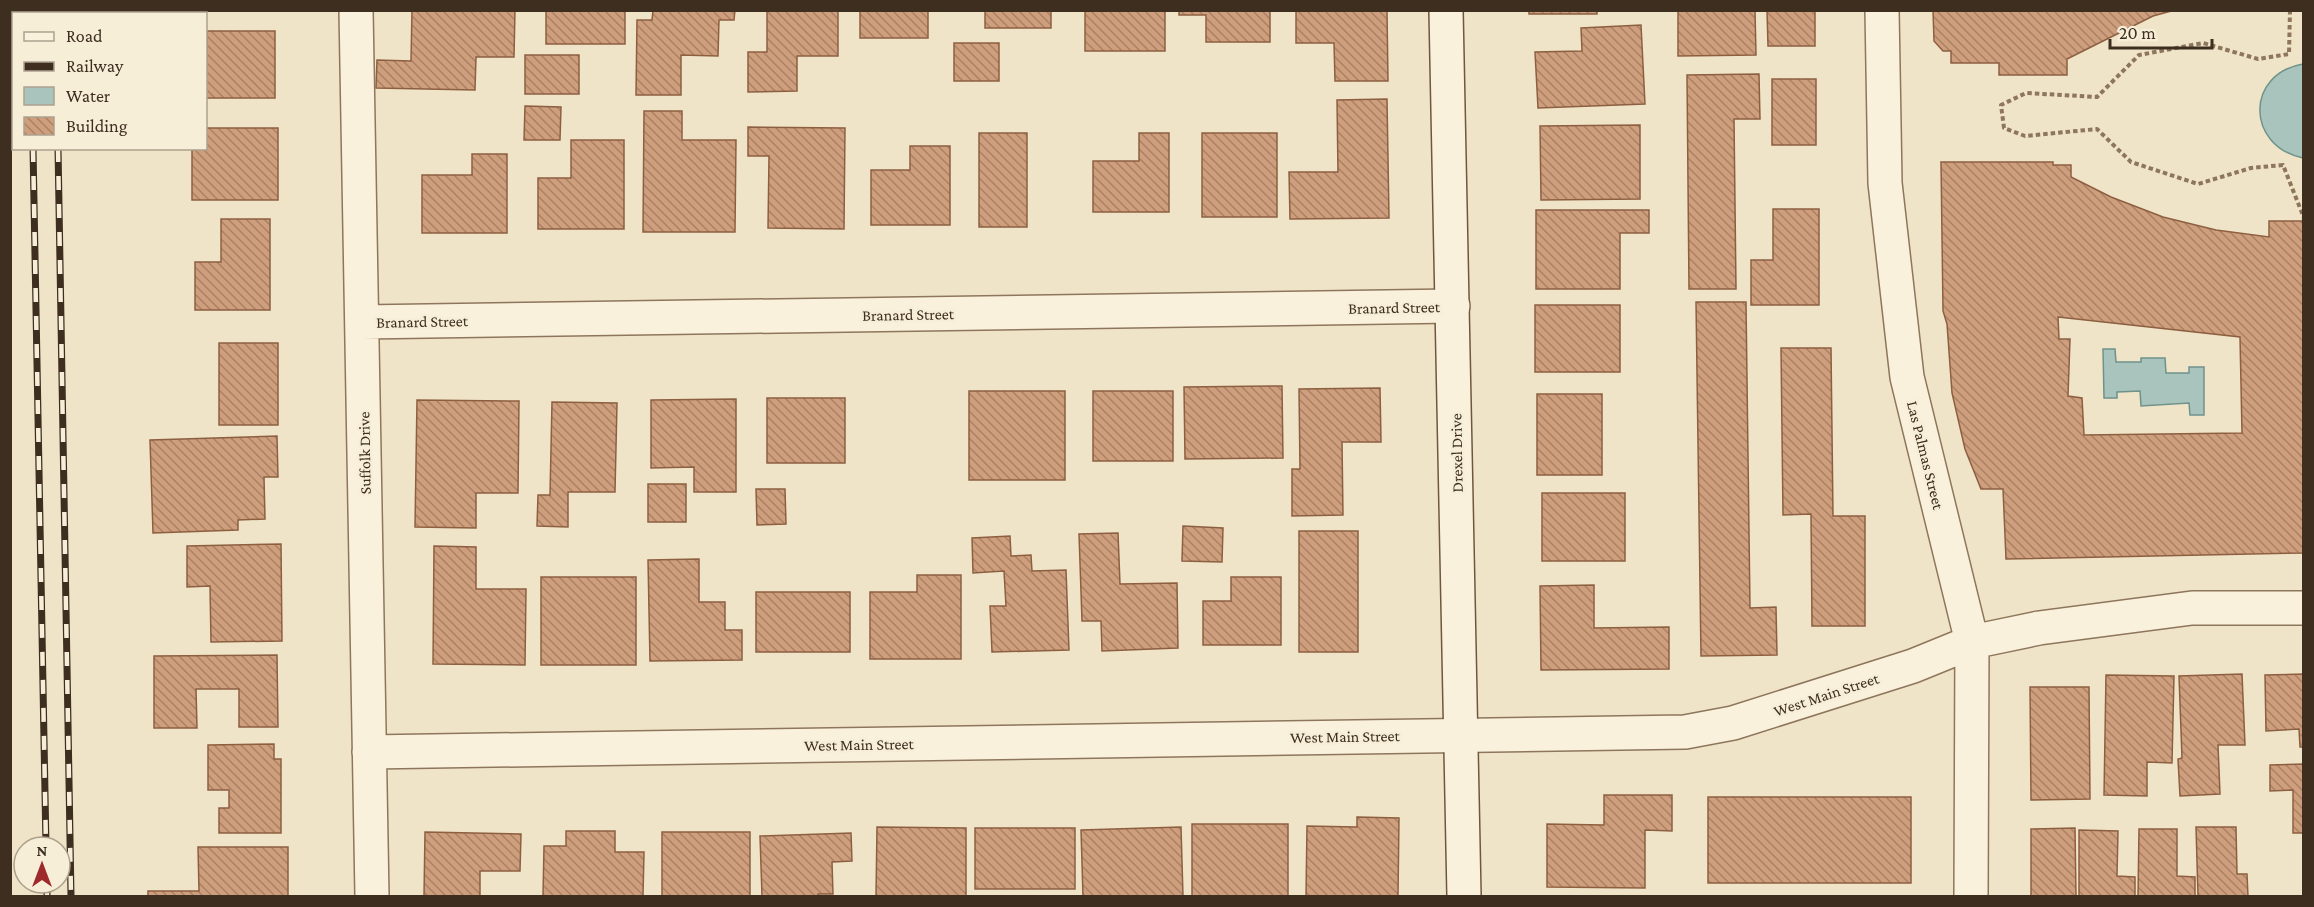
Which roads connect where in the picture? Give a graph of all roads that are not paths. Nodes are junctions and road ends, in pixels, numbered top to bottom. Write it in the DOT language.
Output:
graph roads {
  1 [pos="356,10"];
  2 [pos="1446,10"];
  3 [pos="1882,10"];
  4 [pos="1453,306"];
  5 [pos="362,322"];
  6 [pos="2304,609"];
  7 [pos="1972,642"];
  8 [pos="1462,734"];
  9 [pos="369,752"];
  10 [pos="372,897"];
  11 [pos="1464,897"];
  12 [pos="1971,897"];
  1 -- 5 [label="street, Suffolk Drive"];
  2 -- 4 [label="street, Drexel Drive"];
  3 -- 7 [label="street, Las Palmas Street"];
  4 -- 5 [label="street, Branard Street"];
  4 -- 8 [label="street, Drexel Drive"];
  5 -- 9 [label="street, Suffolk Drive"];
  6 -- 7 [label="street, West Main Street"];
  7 -- 8 [label="street, West Main Street"];
  7 -- 12 [label="street, Las Palmas Street"];
  8 -- 9 [label="street, West Main Street"];
  8 -- 11 [label="street, Drexel Drive"];
  9 -- 10 [label="street, Suffolk Drive"];
}
